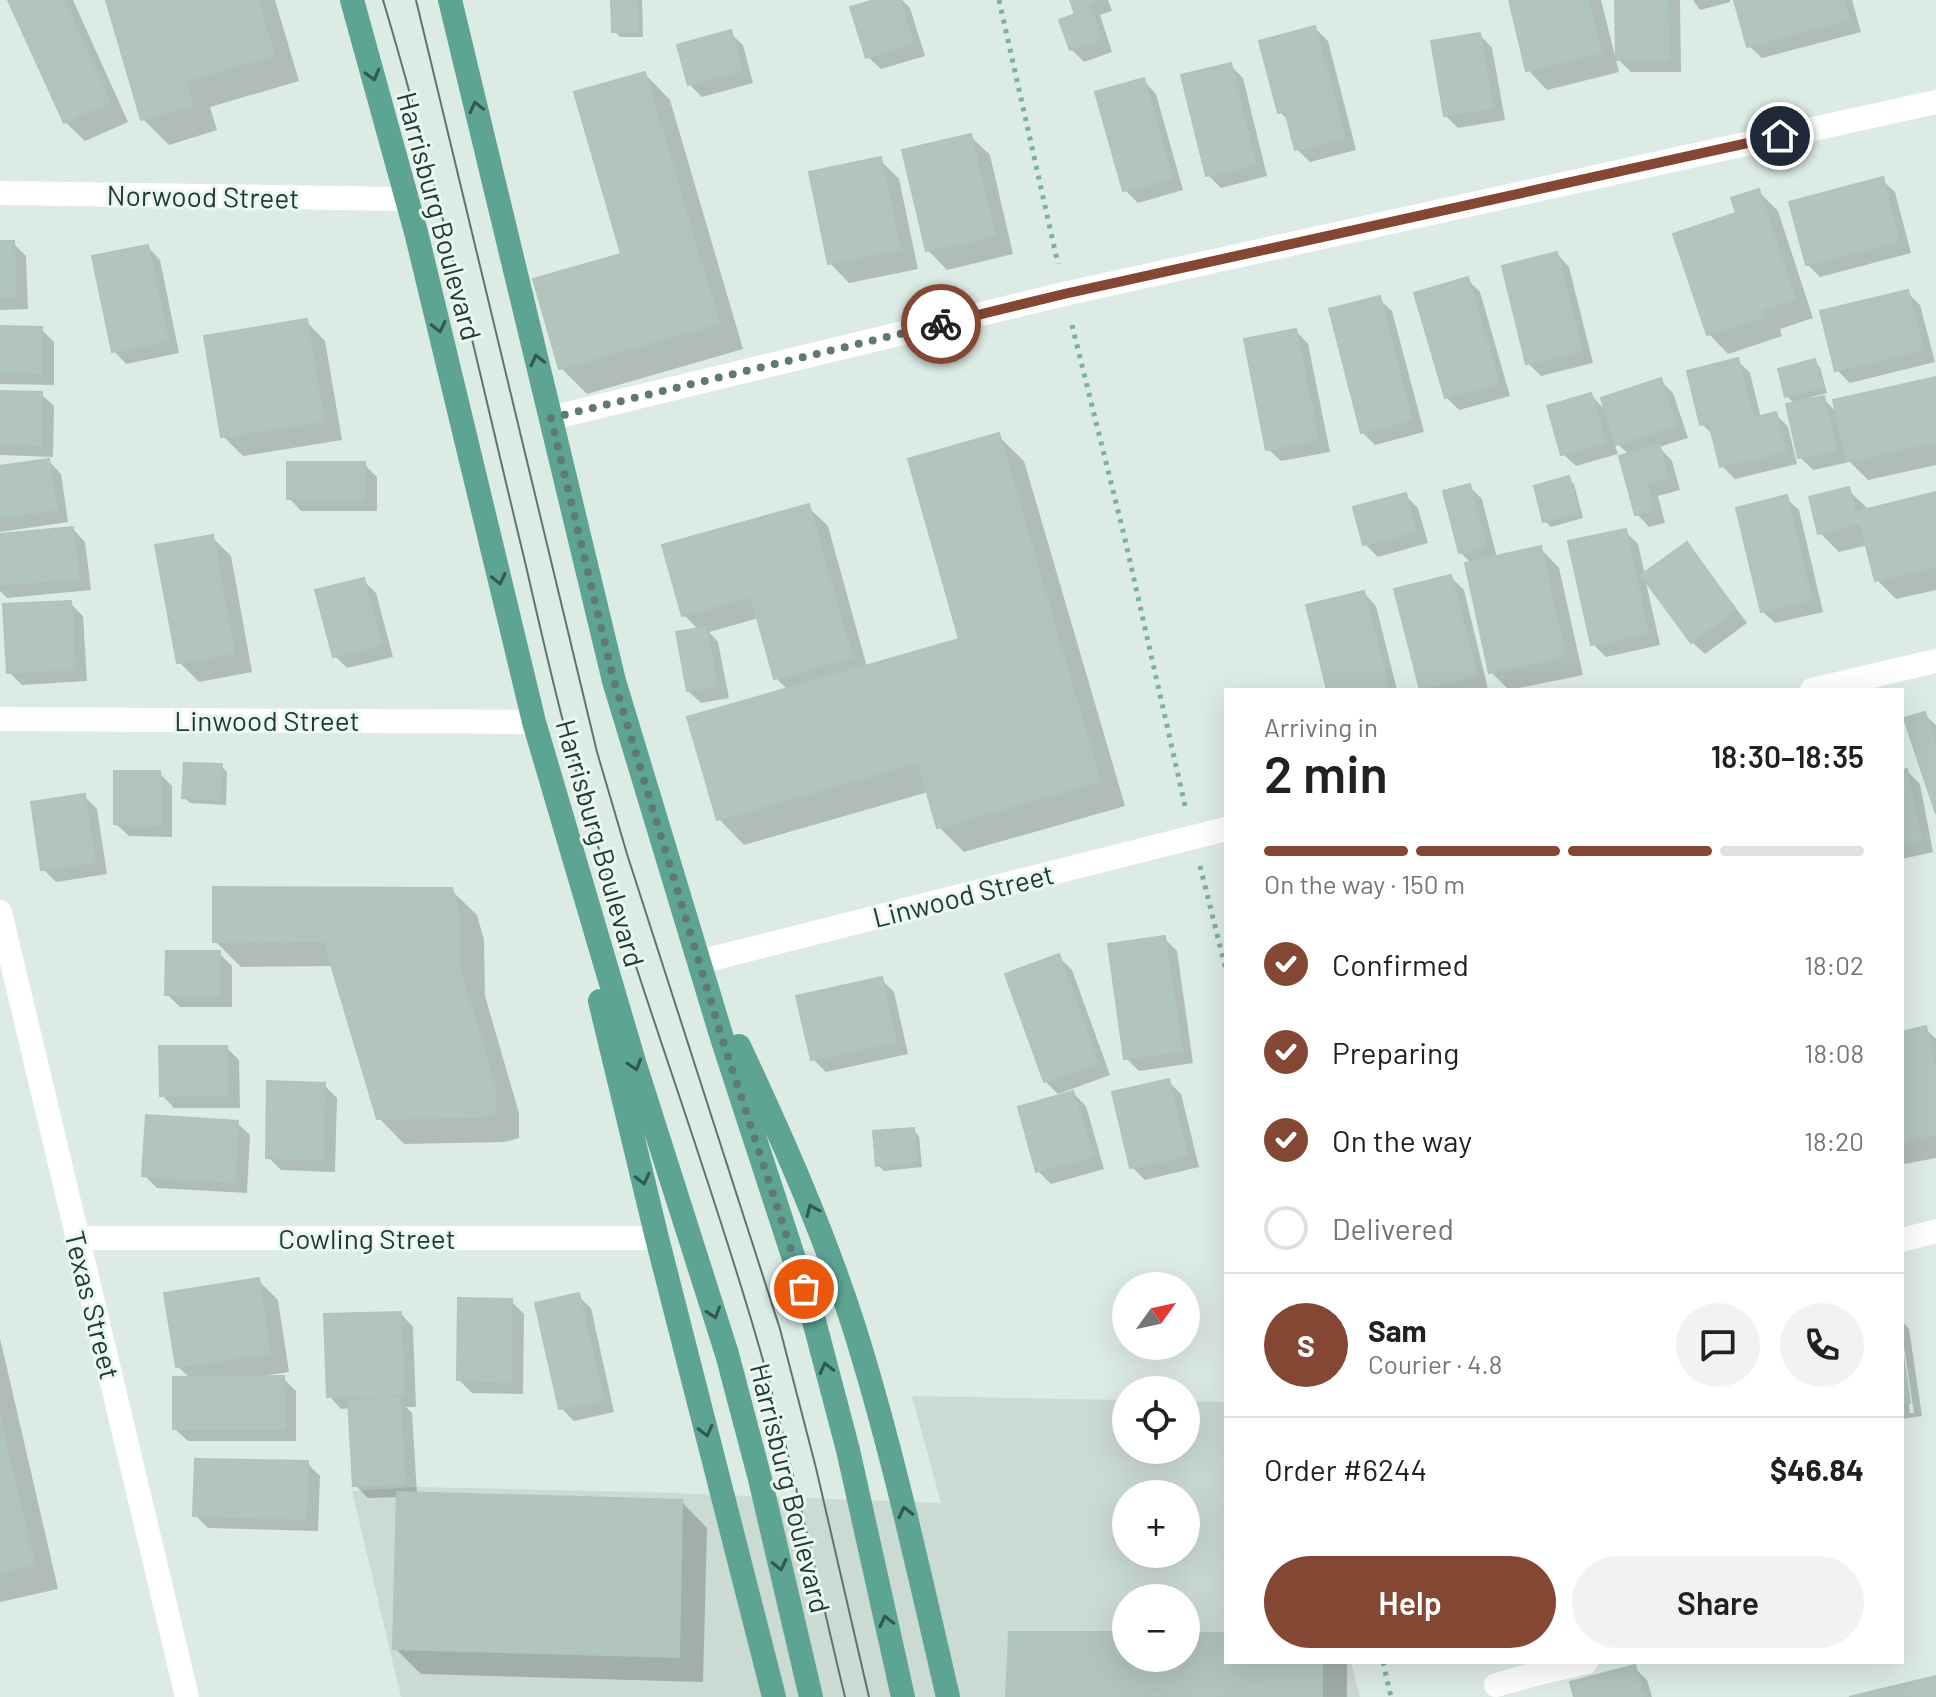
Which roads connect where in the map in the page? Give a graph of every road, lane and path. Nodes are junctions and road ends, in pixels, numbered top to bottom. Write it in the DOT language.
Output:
graph roads {
  1 [pos="352,0"];
  2 [pos="450,0"];
  3 [pos="999,0"];
  4 [pos="1936,102"];
  5 [pos="0,193"];
  6 [pos="407,199"];
  7 [pos="1064,294"];
  8 [pos="551,418"];
  9 [pos="1936,661"];
  10 [pos="1821,688"];
  11 [pos="0,719"];
  12 [pos="534,722"];
  13 [pos="1224,829"];
  14 [pos="1192,837"];
  15 [pos="0,912"];
  16 [pos="699,962"];
  17 [pos="1224,962"];
  18 [pos="1936,1231"];
  19 [pos="77,1238"];
  20 [pos="657,1238"];
  21 [pos="1904,1239"];
  22 [pos="1383,1664"];
  23 [pos="1577,1664"];
  24 [pos="1495,1681"];
  25 [pos="187,1697"];
  26 [pos="774,1697"];
  27 [pos="811,1697"];
  28 [pos="903,1697"];
  29 [pos="948,1697"];
  30 [pos="1391,1697"];
  1 -- 6 [label="main road, Harrisburg Boulevard, one-way"];
  8 -- 2 [label="main road, Harrisburg Boulevard, one-way"];
  3 -- 7 [label="path"];
  4 -- 7 [label="street"];
  5 -- 6 [label="street, Norwood Street"];
  6 -- 12 [label="main road, Harrisburg Boulevard, one-way"];
  7 -- 8 [label="street"];
  7 -- 14 [label="path"];
  8 -- 16 [label="main road, Harrisburg Boulevard"];
  9 -- 10 [label="street"];
  11 -- 12 [label="street, Linwood Street"];
  12 -- 20 [label="main road, one-way"];
  12 -- 27 [label="main road, Harrisburg Boulevard, one-way"];
  13 -- 14 [label="street, Linwood Street"];
  14 -- 16 [label="street, Linwood Street"];
  14 -- 17 [label="path"];
  15 -- 19 [label="street, Texas Street"];
  28 -- 16 [label="main road, Harrisburg Boulevard, one-way"];
  29 -- 16 [label="main road, one-way"];
  18 -- 21 [label="street"];
  19 -- 20 [label="street, Cowling Street"];
  19 -- 25 [label="street, Texas Street"];
  20 -- 26 [label="main road, one-way"];
  22 -- 30 [label="path"];
  23 -- 24 [label="street"];
}
